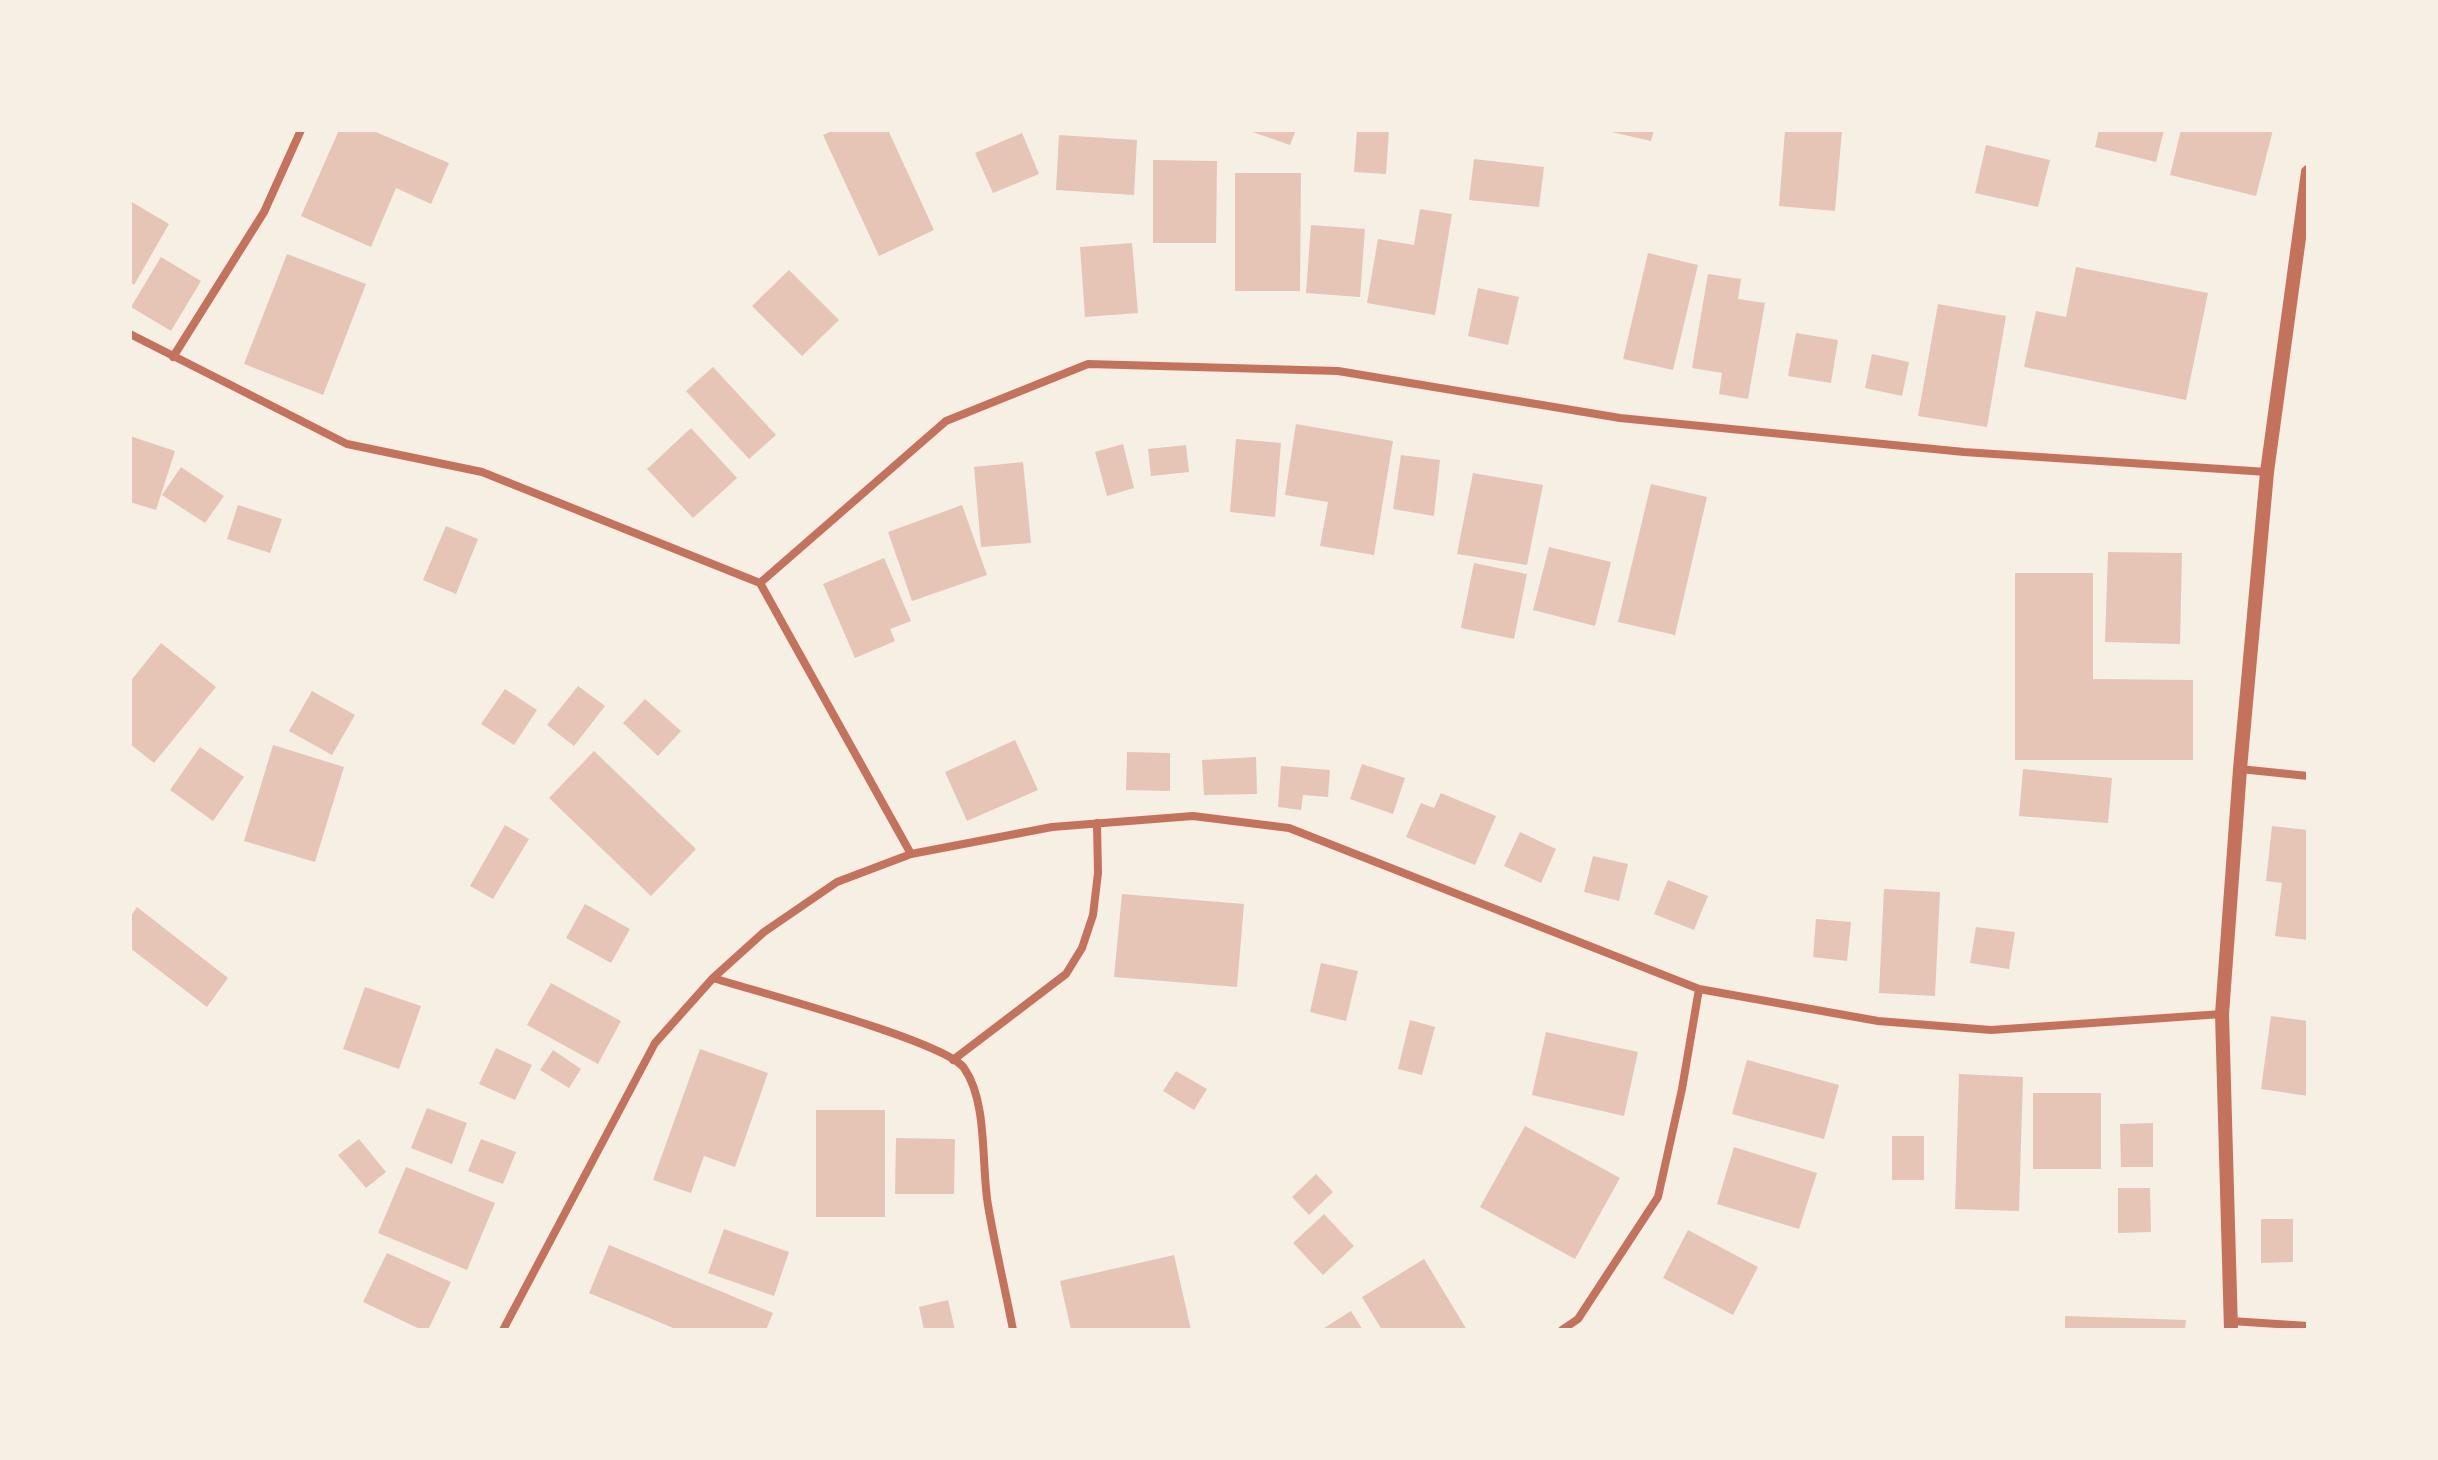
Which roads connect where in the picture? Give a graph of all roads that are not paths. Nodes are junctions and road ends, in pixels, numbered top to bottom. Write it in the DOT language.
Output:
graph roads {
  1 [pos="301,130"];
  2 [pos="2308,172"];
  3 [pos="130,334"];
  4 [pos="173,357"];
  5 [pos="2267,472"];
  6 [pos="760,583"];
  7 [pos="2240,769"];
  8 [pos="2308,776"];
  9 [pos="1097,823"];
  10 [pos="911,854"];
  11 [pos="713,978"];
  12 [pos="1699,989"];
  13 [pos="2222,1014"];
  14 [pos="953,1060"];
  15 [pos="2231,1326"];
  16 [pos="2308,1326"];
  17 [pos="503,1330"];
  18 [pos="1013,1330"];
  19 [pos="1562,1330"];
  1 -- 4 [label="street"];
  2 -- 5 [label="street"];
  3 -- 4 [label="street"];
  4 -- 6 [label="street"];
  5 -- 6 [label="street"];
  5 -- 7 [label="street"];
  6 -- 10 [label="street"];
  7 -- 8 [label="street"];
  7 -- 13 [label="street"];
  9 -- 10 [label="street"];
  9 -- 12 [label="street"];
  9 -- 14 [label="street"];
  10 -- 11 [label="street"];
  11 -- 14 [label="street"];
  11 -- 17 [label="street"];
  12 -- 13 [label="street"];
  12 -- 19 [label="street"];
  13 -- 15 [label="street"];
  14 -- 18 [label="street"];
  15 -- 16 [label="street"];
}
